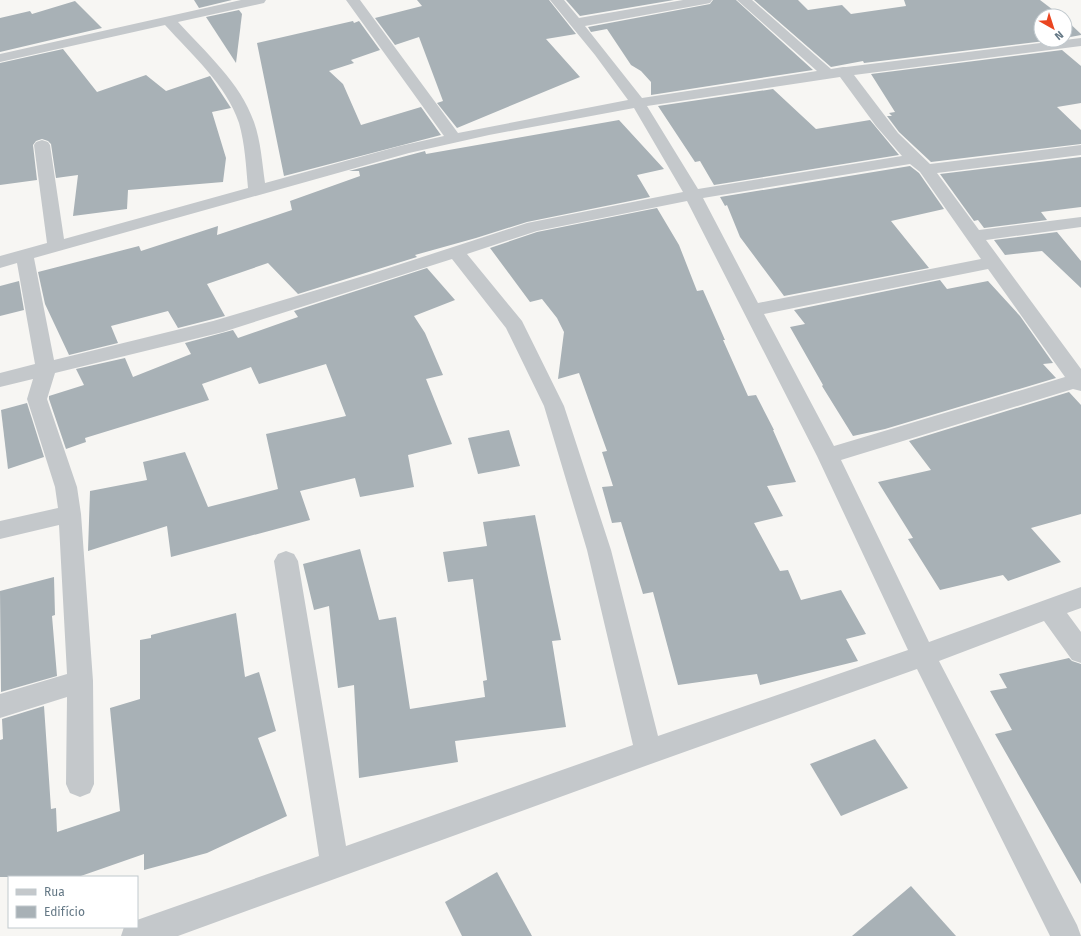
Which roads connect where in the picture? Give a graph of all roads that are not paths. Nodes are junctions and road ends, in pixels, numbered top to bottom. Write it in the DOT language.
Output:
graph roads {
  1 [pos="260,0"];
  2 [pos="353,0"];
  3 [pos="558,0"];
  4 [pos="705,0"];
  5 [pos="744,0"];
  6 [pos="168,20"];
  7 [pos="577,23"];
  8 [pos="1081,42"];
  9 [pos="0,58"];
  10 [pos="835,73"];
  11 [pos="638,103"];
  12 [pos="454,138"];
  13 [pos="42,144"];
  14 [pos="1081,150"];
  15 [pos="919,164"];
  16 [pos="257,190"];
  17 [pos="692,195"];
  18 [pos="1081,222"];
  19 [pos="974,236"];
  20 [pos="56,247"];
  21 [pos="456,252"];
  22 [pos="25,256"];
  23 [pos="0,262"];
  24 [pos="993,262"];
  25 [pos="752,310"];
  26 [pos="46,369"];
  27 [pos="0,380"];
  28 [pos="1080,381"];
  29 [pos="828,456"];
  30 [pos="70,514"];
  31 [pos="0,530"];
  32 [pos="286,561"];
  33 [pos="1081,597"];
  34 [pos="1050,610"];
  35 [pos="1081,652"];
  36 [pos="923,656"];
  37 [pos="80,681"];
  38 [pos="0,706"];
  39 [pos="648,752"];
  40 [pos="80,784"];
  41 [pos="335,865"];
  42 [pos="185,928"];
  43 [pos="136,936"];
  44 [pos="1066,936"];
  1 -- 6 [label="street"];
  2 -- 12 [label="street"];
  3 -- 7 [label="street"];
  4 -- 7 [label="street"];
  5 -- 10 [label="street"];
  6 -- 9 [label="street"];
  6 -- 16 [label="street"];
  7 -- 11 [label="street"];
  8 -- 10 [label="street"];
  10 -- 11 [label="street"];
  10 -- 15 [label="street"];
  11 -- 12 [label="street"];
  11 -- 17 [label="street"];
  12 -- 16 [label="street"];
  13 -- 20 [label="street"];
  14 -- 15 [label="street"];
  15 -- 17 [label="street"];
  15 -- 19 [label="street"];
  16 -- 20 [label="street"];
  17 -- 21 [label="street"];
  17 -- 25 [label="street"];
  18 -- 19 [label="street"];
  19 -- 24 [label="street"];
  20 -- 22 [label="street"];
  21 -- 26 [label="street"];
  21 -- 39 [label="street"];
  22 -- 23 [label="street"];
  22 -- 26 [label="street"];
  24 -- 25 [label="street"];
  24 -- 28 [label="street"];
  25 -- 29 [label="street"];
  26 -- 27 [label="street"];
  26 -- 30 [label="street"];
  28 -- 29 [label="street"];
  29 -- 36 [label="street"];
  30 -- 31 [label="street"];
  30 -- 37 [label="street"];
  32 -- 41 [label="street"];
  33 -- 34 [label="street"];
  34 -- 35 [label="street"];
  34 -- 36 [label="street"];
  36 -- 39 [label="street"];
  36 -- 44 [label="street"];
  37 -- 38 [label="street"];
  37 -- 40 [label="street"];
  39 -- 41 [label="street"];
  41 -- 42 [label="street"];
  42 -- 43 [label="street"];
}
